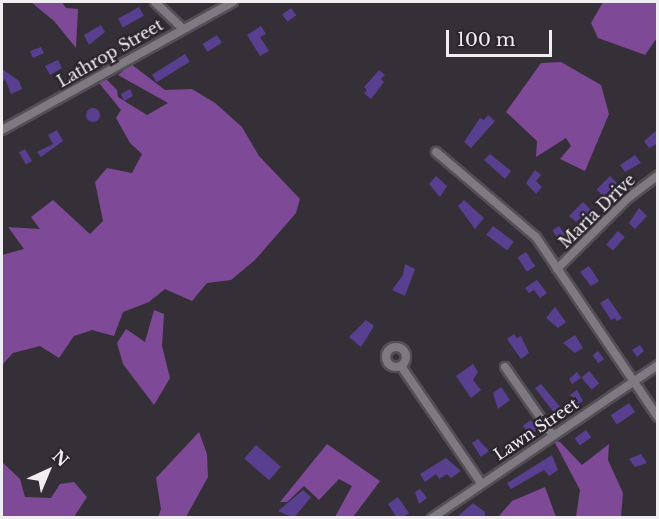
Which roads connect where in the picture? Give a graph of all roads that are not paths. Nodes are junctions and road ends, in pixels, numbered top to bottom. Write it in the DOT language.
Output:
graph roads {
  1 [pos="155,2"];
  2 [pos="233,2"];
  3 [pos="182,28"];
  4 [pos="2,130"];
  5 [pos="436,152"];
  6 [pos="657,175"];
  7 [pos="558,269"];
  8 [pos="657,364"];
  9 [pos="401,366"];
  10 [pos="504,368"];
  11 [pos="633,381"];
  12 [pos="657,417"];
  13 [pos="552,434"];
  14 [pos="481,483"];
  15 [pos="432,518"];
  1 -- 3 [label="street"];
  2 -- 3 [label="street, Lathrop Street"];
  3 -- 4 [label="street, Lathrop Street"];
  5 -- 7 [label="street"];
  6 -- 7 [label="street, Maria Drive"];
  7 -- 11 [label="street"];
  8 -- 11 [label="street, Lawn Street"];
  9 -- 14 [label="street"];
  10 -- 13 [label="street"];
  11 -- 12 [label="street"];
  11 -- 13 [label="street, Lawn Street"];
  13 -- 14 [label="street, Lawn Street"];
  14 -- 15 [label="street, Lawn Street"];
}
